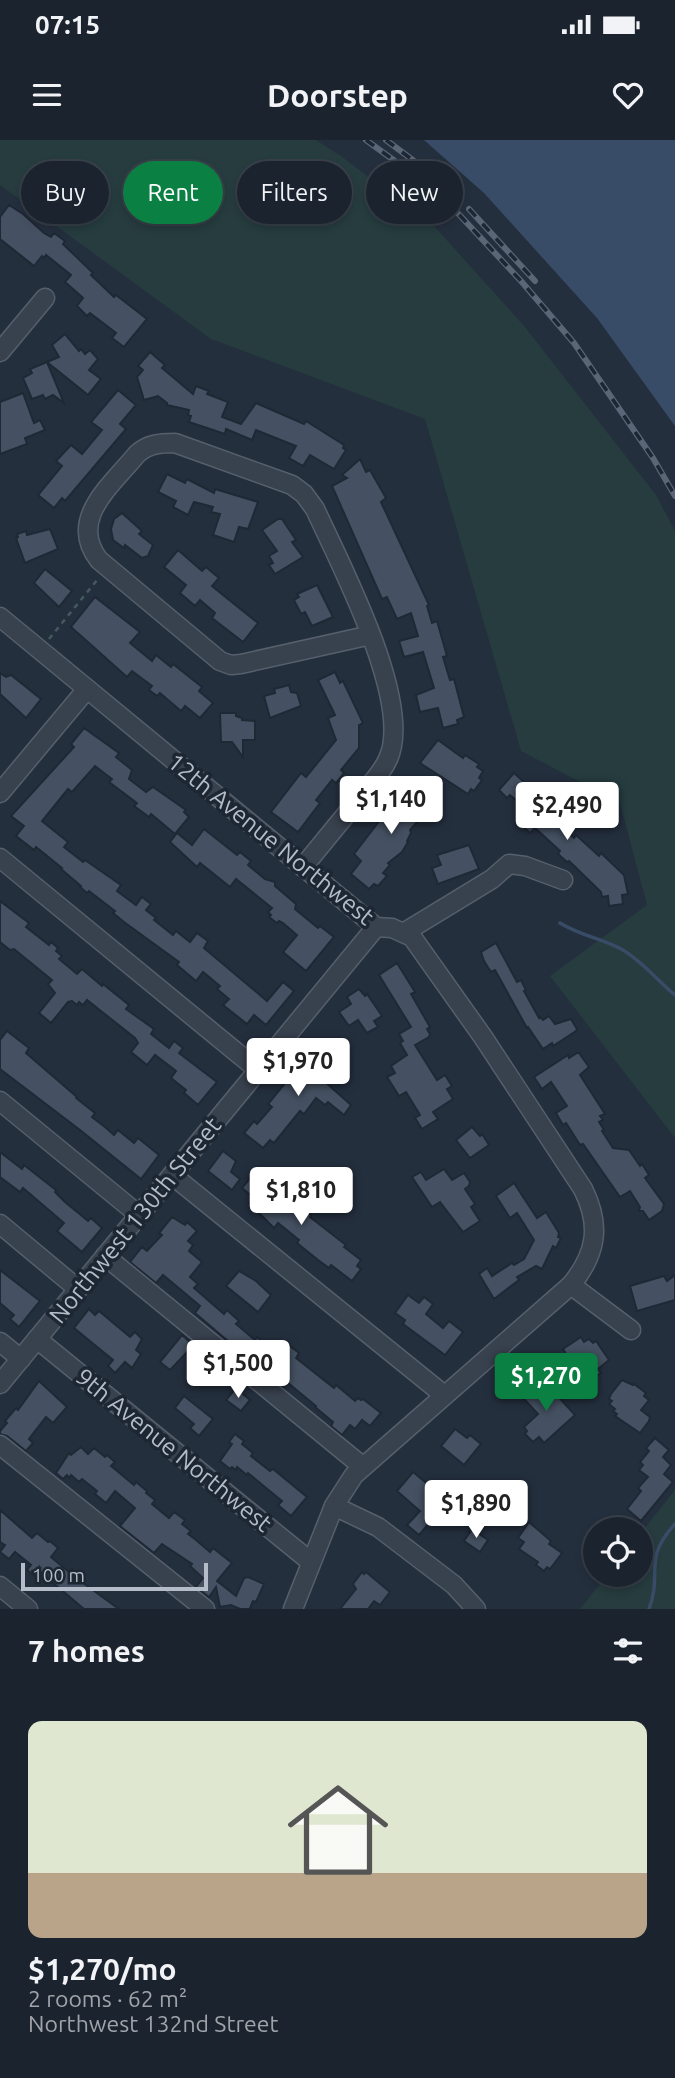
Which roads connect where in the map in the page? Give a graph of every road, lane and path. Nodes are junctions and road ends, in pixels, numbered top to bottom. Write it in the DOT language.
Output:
graph roads {
  1 [pos="45,298"];
  2 [pos="0,352"];
  3 [pos="103,573"];
  4 [pos="0,617"];
  5 [pos="52,635"];
  6 [pos="370,635"];
  7 [pos="87,689"];
  8 [pos="0,793"];
  9 [pos="0,858"];
  10 [pos="303,867"];
  11 [pos="563,880"];
  12 [pos="376,927"];
  13 [pos="405,932"];
  14 [pos="258,1070"];
  15 [pos="0,1101"];
  16 [pos="172,1175"];
  17 [pos="139,1215"];
  18 [pos="0,1224"];
  19 [pos="105,1256"];
  20 [pos="572,1285"];
  21 [pos="78,1289"];
  22 [pos="631,1330"];
  23 [pos="37,1339"];
  24 [pos="0,1342"];
  25 [pos="21,1359"];
  26 [pos="0,1384"];
  27 [pos="444,1395"];
  28 [pos="0,1445"];
  29 [pos="362,1466"];
  30 [pos="334,1506"];
  31 [pos="311,1562"];
  32 [pos="0,1586"];
  33 [pos="27,1609"];
  34 [pos="205,1609"];
  35 [pos="293,1609"];
  36 [pos="476,1609"];
  1 -- 2 [label="street"];
  3 -- 5 [label="path"];
  4 -- 7 [label="street, 12th Avenue Northwest"];
  6 -- 6 [label="street"];
  6 -- 10 [label="street"];
  7 -- 8 [label="street"];
  7 -- 10 [label="street, 12th Avenue Northwest"];
  9 -- 14 [label="street"];
  10 -- 12 [label="street, 12th Avenue Northwest"];
  11 -- 13 [label="street"];
  12 -- 13 [label="street, 12th Avenue Northwest"];
  12 -- 14 [label="street, Northwest 130th Street"];
  13 -- 20 [label="street, 12th Avenue Northwest"];
  14 -- 16 [label="street, Northwest 130th Street"];
  15 -- 17 [label="street"];
  16 -- 17 [label="street, Northwest 130th Street"];
  16 -- 27 [label="street"];
  17 -- 19 [label="street, Northwest 130th Street"];
  18 -- 21 [label="street"];
  19 -- 21 [label="street, Northwest 130th Street"];
  19 -- 29 [label="street"];
  20 -- 22 [label="street"];
  20 -- 27 [label="street"];
  21 -- 23 [label="street, Northwest 130th Street"];
  23 -- 25 [label="street, Northwest 130th Street"];
  23 -- 31 [label="street, 9th Avenue Northwest"];
  24 -- 25 [label="street"];
  25 -- 26 [label="street, Northwest 130th Street"];
  27 -- 29 [label="street"];
  28 -- 34 [label="street"];
  29 -- 30 [label="street"];
  30 -- 31 [label="street"];
  30 -- 36 [label="street"];
  31 -- 35 [label="street"];
  32 -- 33 [label="street"];
}
